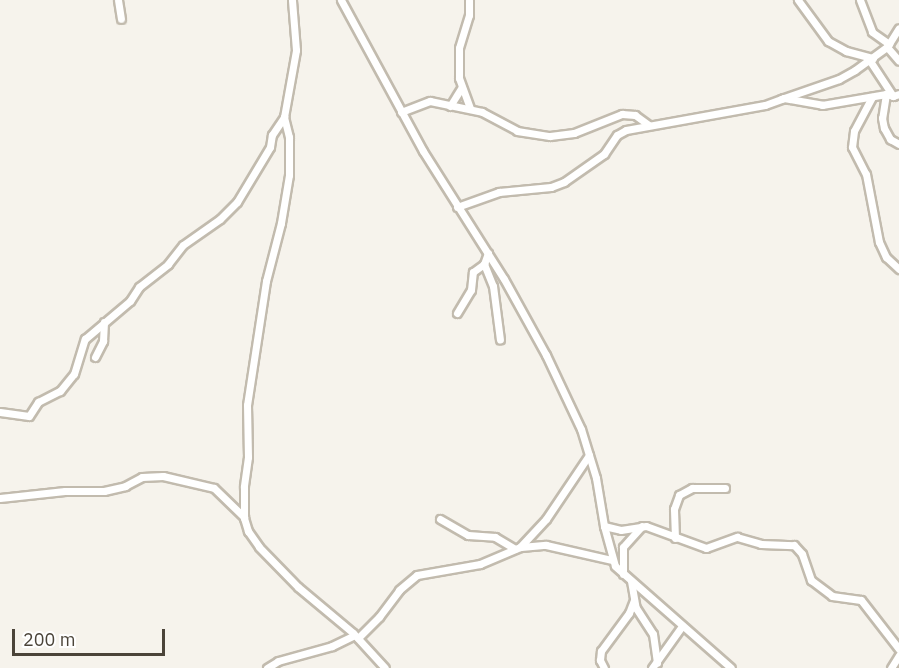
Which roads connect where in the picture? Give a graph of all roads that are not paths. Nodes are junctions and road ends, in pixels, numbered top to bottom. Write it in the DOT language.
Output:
graph roads {
  1 [pos="118,0"];
  2 [pos="292,0"];
  3 [pos="341,0"];
  4 [pos="469,0"];
  5 [pos="798,0"];
  6 [pos="860,0"];
  7 [pos="122,19"];
  8 [pos="899,28"];
  9 [pos="888,45"];
  10 [pos="872,59"];
  11 [pos="899,61"];
  12 [pos="462,87"];
  13 [pos="893,95"];
  14 [pos="872,97"];
  15 [pos="779,100"];
  16 [pos="450,106"];
  17 [pos="470,108"];
  18 [pos="401,112"];
  19 [pos="284,117"];
  20 [pos="649,125"];
  21 [pos="899,144"];
  22 [pos="457,207"];
  23 [pos="488,253"];
  24 [pos="484,264"];
  25 [pos="899,268"];
  26 [pos="457,313"];
  27 [pos="104,322"];
  28 [pos="500,340"];
  29 [pos="95,357"];
  30 [pos="0,412"];
  31 [pos="589,455"];
  32 [pos="725,488"];
  33 [pos="0,498"];
  34 [pos="244,518"];
  35 [pos="441,519"];
  36 [pos="604,526"];
  37 [pos="642,526"];
  38 [pos="675,538"];
  39 [pos="518,548"];
  40 [pos="612,560"];
  41 [pos="622,574"];
  42 [pos="631,581"];
  43 [pos="634,600"];
  44 [pos="682,626"];
  45 [pos="356,636"];
  46 [pos="899,649"];
  47 [pos="899,655"];
  48 [pos="655,666"];
  49 [pos="267,668"];
  50 [pos="385,668"];
  51 [pos="604,668"];
  52 [pos="731,668"];
  53 [pos="891,668"];
  1 -- 7 [label="street"];
  2 -- 19 [label="street"];
  3 -- 18 [label="street"];
  4 -- 12 [label="street"];
  5 -- 10 [label="street"];
  6 -- 9 [label="street"];
  8 -- 9 [label="street"];
  9 -- 10 [label="street"];
  9 -- 11 [label="street"];
  10 -- 13 [label="street"];
  10 -- 15 [label="street"];
  12 -- 16 [label="street"];
  12 -- 17 [label="street"];
  13 -- 14 [label="street"];
  13 -- 21 [label="street"];
  14 -- 15 [label="street"];
  14 -- 25 [label="street"];
  15 -- 20 [label="street"];
  16 -- 17 [label="street"];
  16 -- 18 [label="street"];
  17 -- 20 [label="street"];
  18 -- 22 [label="street"];
  19 -- 27 [label="street"];
  19 -- 34 [label="street"];
  20 -- 22 [label="street"];
  22 -- 23 [label="street"];
  23 -- 24 [label="street"];
  23 -- 31 [label="street"];
  24 -- 26 [label="street"];
  24 -- 28 [label="street"];
  27 -- 29 [label="street"];
  27 -- 30 [label="street"];
  31 -- 36 [label="street"];
  31 -- 39 [label="street"];
  32 -- 38 [label="street"];
  33 -- 34 [label="street"];
  34 -- 45 [label="street"];
  35 -- 39 [label="street"];
  36 -- 37 [label="street"];
  36 -- 40 [label="street"];
  37 -- 38 [label="street"];
  37 -- 41 [label="street"];
  38 -- 46 [label="street"];
  39 -- 40 [label="street"];
  39 -- 45 [label="street"];
  40 -- 41 [label="street"];
  41 -- 42 [label="street"];
  42 -- 43 [label="street"];
  42 -- 44 [label="street"];
  43 -- 48 [label="street"];
  43 -- 51 [label="street"];
  44 -- 48 [label="street"];
  44 -- 52 [label="street"];
  45 -- 49 [label="street"];
  45 -- 50 [label="street"];
  47 -- 53 [label="street"];
}
